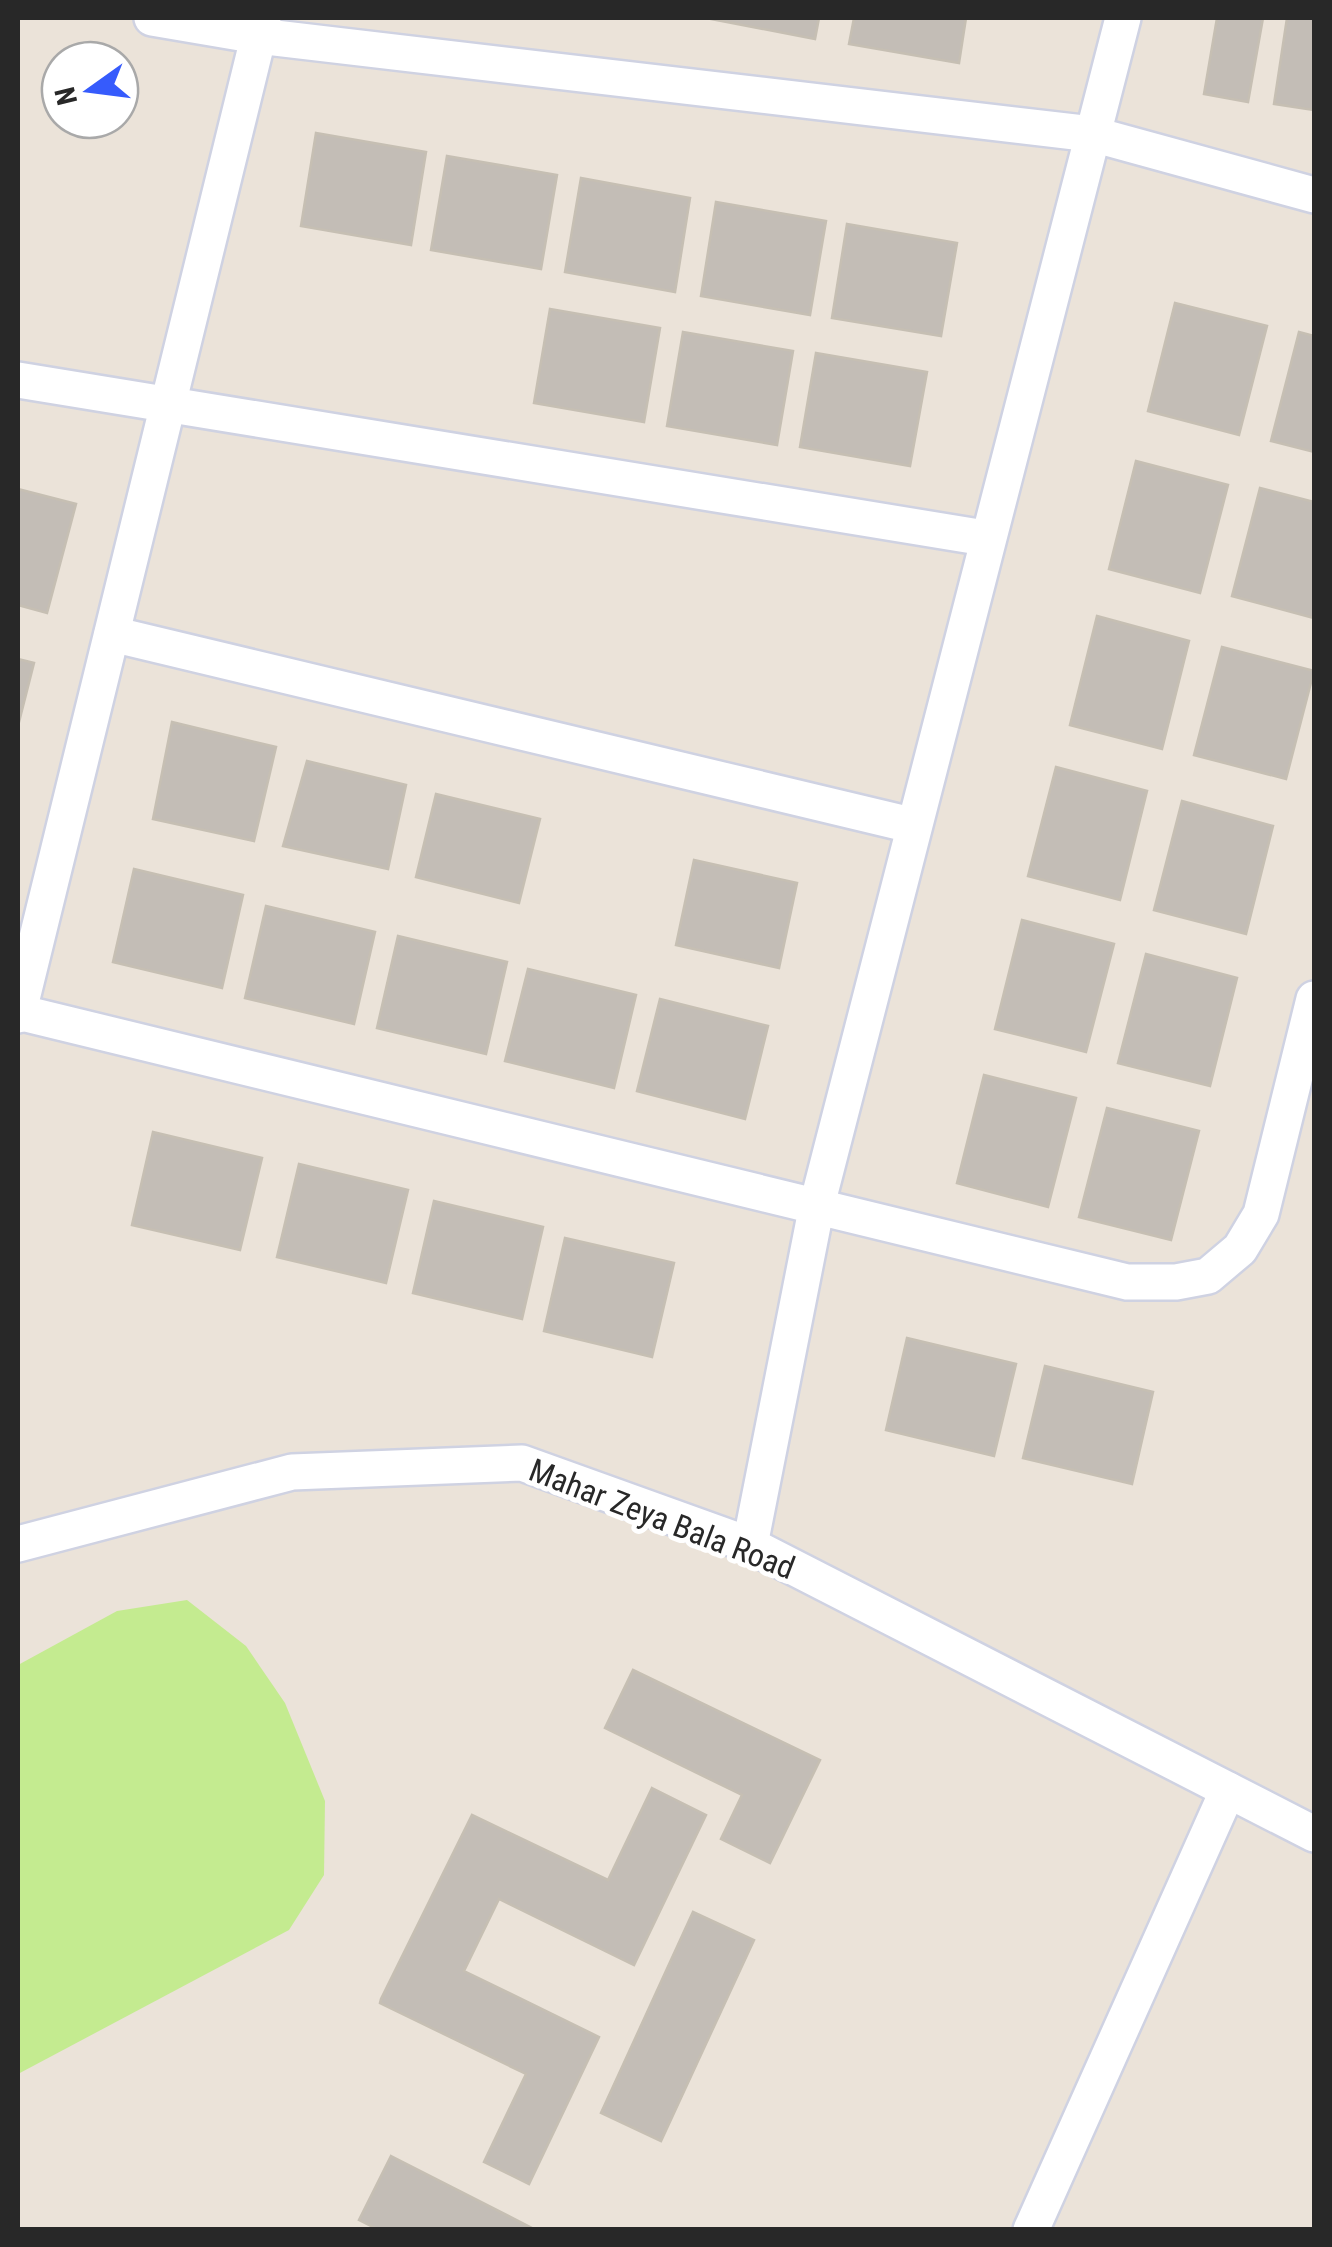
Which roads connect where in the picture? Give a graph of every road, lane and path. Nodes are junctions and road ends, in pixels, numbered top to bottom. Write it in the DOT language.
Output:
graph roads {
  1 [pos="152,18"];
  2 [pos="1123,18"];
  3 [pos="261,27"];
  4 [pos="1092,134"];
  5 [pos="1314,195"];
  6 [pos="18,380"];
  7 [pos="169,404"];
  8 [pos="985,538"];
  9 [pos="112,634"];
  10 [pos="912,825"];
  11 [pos="1314,999"];
  12 [pos="18,1013"];
  13 [pos="817,1206"];
  14 [pos="18,1544"];
  15 [pos="750,1545"];
  16 [pos="1228,1790"];
  17 [pos="1314,1834"];
  18 [pos="1031,2230"];
  1 -- 3 [label="street"];
  2 -- 4 [label="street"];
  3 -- 4 [label="street"];
  3 -- 7 [label="street"];
  4 -- 5 [label="street"];
  4 -- 8 [label="street"];
  6 -- 7 [label="street"];
  7 -- 8 [label="street"];
  7 -- 9 [label="street"];
  8 -- 10 [label="street"];
  9 -- 10 [label="street"];
  9 -- 12 [label="street"];
  10 -- 13 [label="street"];
  11 -- 13 [label="street"];
  12 -- 13 [label="street"];
  13 -- 15 [label="street"];
  14 -- 15 [label="street, Mahar Zeya Bala Road"];
  15 -- 16 [label="street, Mahar Zeya Bala Road"];
  16 -- 17 [label="street, Mahar Zeya Bala Road"];
  16 -- 18 [label="street"];
}
